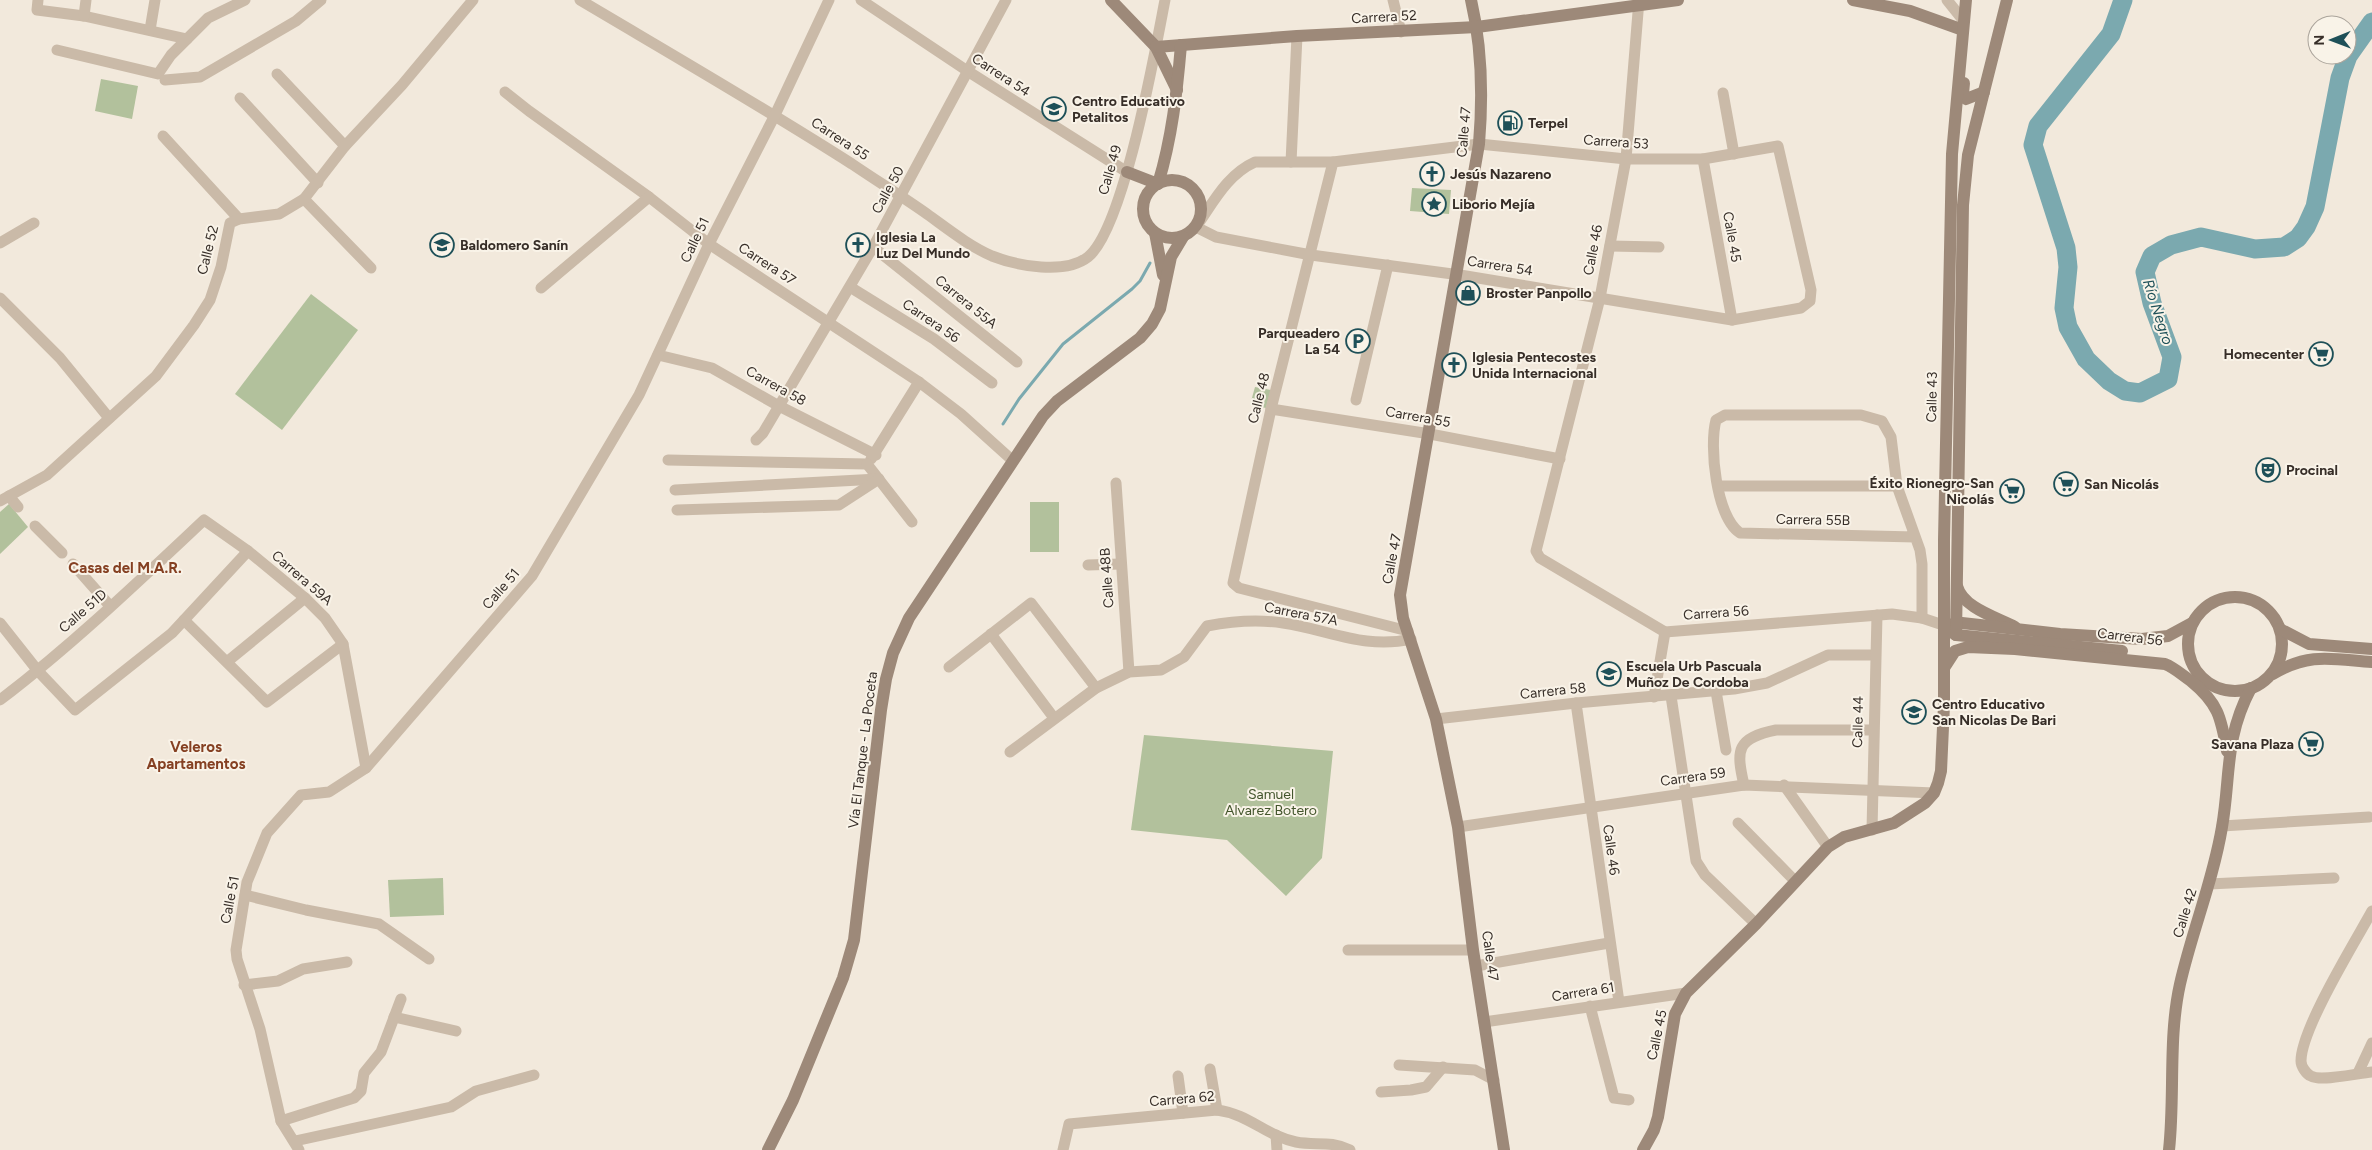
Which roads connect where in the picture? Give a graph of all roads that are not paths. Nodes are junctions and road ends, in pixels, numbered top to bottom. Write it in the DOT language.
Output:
graph roads {
  1 [pos="86,0"];
  2 [pos="155,0"];
  3 [pos="245,0"];
  4 [pos="321,0"];
  5 [pos="473,0"];
  6 [pos="580,0"];
  7 [pos="829,0"];
  8 [pos="861,0"];
  9 [pos="1006,0"];
  10 [pos="1111,0"];
  11 [pos="1165,0"];
  12 [pos="1392,0"];
  13 [pos="1471,0"];
  14 [pos="1678,0"];
  15 [pos="1853,0"];
  16 [pos="1947,0"];
  17 [pos="1966,0"];
  18 [pos="2007,0"];
  19 [pos="1639,3"];
  20 [pos="37,5"];
  21 [pos="84,16"];
  22 [pos="1963,25"];
  23 [pos="1477,28"];
  24 [pos="150,30"];
  25 [pos="1401,32"];
  26 [pos="1296,36"];
  27 [pos="188,39"];
  28 [pos="1181,45"];
  29 [pos="1156,47"];
  30 [pos="1961,49"];
  31 [pos="57,50"];
  32 [pos="969,72"];
  33 [pos="277,74"];
  34 [pos="161,77"];
  35 [pos="1177,90"];
  36 [pos="506,92"];
  37 [pos="1984,92"];
  38 [pos="1723,93"];
  39 [pos="240,98"];
  40 [pos="775,115"];
  41 [pos="163,136"];
  42 [pos="1479,144"];
  43 [pos="345,146"];
  44 [pos="1168,149"];
  45 [pos="1734,154"];
  46 [pos="1626,159"];
  47 [pos="1703,159"];
  48 [pos="1291,162"];
  49 [pos="1333,162"];
  50 [pos="1127,172"];
  51 [pos="1179,180"];
  52 [pos="318,183"];
  53 [pos="1158,184"];
  54 [pos="1147,194"];
  55 [pos="901,196"];
  56 [pos="649,197"];
  57 [pos="304,199"];
  58 [pos="240,219"];
  59 [pos="34,223"];
  60 [pos="1197,226"];
  61 [pos="1155,233"];
  62 [pos="1183,237"];
  63 [pos="0,243"];
  64 [pos="709,244"];
  65 [pos="1610,246"];
  66 [pos="873,247"];
  67 [pos="1659,247"];
  68 [pos="1090,255"];
  69 [pos="1311,255"];
  70 [pos="1388,265"];
  71 [pos="370,268"];
  72 [pos="1457,274"];
  73 [pos="1164,283"];
  74 [pos="850,287"];
  75 [pos="540,288"];
  76 [pos="0,298"];
  77 [pos="1600,298"];
  78 [pos="1801,308"];
  79 [pos="1732,320"];
  80 [pos="829,322"];
  81 [pos="658,355"];
  82 [pos="1017,362"];
  83 [pos="919,382"];
  84 [pos="992,383"];
  85 [pos="1356,400"];
  86 [pos="779,406"];
  87 [pos="1271,409"];
  88 [pos="109,418"];
  89 [pos="1430,434"];
  90 [pos="756,440"];
  91 [pos="876,454"];
  92 [pos="1560,459"];
  93 [pos="668,460"];
  94 [pos="1012,460"];
  95 [pos="867,464"];
  96 [pos="879,479"];
  97 [pos="1116,483"];
  98 [pos="1719,486"];
  99 [pos="1897,486"];
  100 [pos="676,490"];
  101 [pos="5,498"];
  102 [pos="18,507"];
  103 [pos="677,510"];
  104 [pos="204,520"];
  105 [pos="912,522"];
  106 [pos="38,529"];
  107 [pos="1915,537"];
  108 [pos="59,550"];
  109 [pos="248,551"];
  110 [pos="1120,564"];
  111 [pos="1088,565"];
  112 [pos="75,566"];
  113 [pos="1956,581"];
  114 [pos="304,598"];
  115 [pos="110,606"];
  116 [pos="1877,615"];
  117 [pos="1922,618"];
  118 [pos="184,620"];
  119 [pos="0,623"];
  120 [pos="2192,624"];
  121 [pos="1943,625"];
  122 [pos="1956,629"];
  123 [pos="2280,629"];
  124 [pos="2021,630"];
  125 [pos="1665,632"];
  126 [pos="1406,633"];
  127 [pos="991,634"];
  128 [pos="343,644"];
  129 [pos="2372,649"];
  130 [pos="1875,655"];
  131 [pos="228,661"];
  132 [pos="2372,662"];
  133 [pos="950,666"];
  134 [pos="1944,668"];
  135 [pos="2195,670"];
  136 [pos="38,671"];
  137 [pos="1129,672"];
  138 [pos="2269,677"];
  139 [pos="1096,688"];
  140 [pos="2252,688"];
  141 [pos="1716,691"];
  142 [pos="1671,696"];
  143 [pos="1654,697"];
  144 [pos="0,700"];
  145 [pos="1576,703"];
  146 [pos="1054,718"];
  147 [pos="1436,719"];
  148 [pos="1873,730"];
  149 [pos="1726,750"];
  150 [pos="1010,752"];
  151 [pos="2228,761"];
  152 [pos="366,768"];
  153 [pos="1744,785"];
  154 [pos="1784,785"];
  155 [pos="1871,789"];
  156 [pos="1685,792"];
  157 [pos="1934,793"];
  158 [pos="1590,808"];
  159 [pos="2369,817"];
  160 [pos="1738,822"];
  161 [pos="1458,826"];
  162 [pos="2222,826"];
  163 [pos="1872,830"];
  164 [pos="1828,847"];
  165 [pos="2334,878"];
  166 [pos="1795,881"];
  167 [pos="2209,884"];
  168 [pos="245,895"];
  169 [pos="2372,911"];
  170 [pos="1756,924"];
  171 [pos="1609,943"];
  172 [pos="1348,950"];
  173 [pos="1473,950"];
  174 [pos="429,958"];
  175 [pos="347,962"];
  176 [pos="1476,966"];
  177 [pos="244,985"];
  178 [pos="1686,993"];
  179 [pos="401,999"];
  180 [pos="1619,1002"];
  181 [pos="1590,1006"];
  182 [pos="394,1017"];
  183 [pos="1484,1022"];
  184 [pos="456,1031"];
  185 [pos="2372,1044"];
  186 [pos="1491,1064"];
  187 [pos="1399,1065"];
  188 [pos="1443,1067"];
  189 [pos="1210,1069"];
  190 [pos="1475,1070"];
  191 [pos="2372,1072"];
  192 [pos="2358,1073"];
  193 [pos="534,1075"];
  194 [pos="1178,1076"];
  195 [pos="1494,1080"];
  196 [pos="1382,1092"];
  197 [pos="1629,1100"];
  198 [pos="1217,1110"];
  199 [pos="1183,1113"];
  200 [pos="281,1121"];
  201 [pos="1276,1135"];
  202 [pos="297,1145"];
  203 [pos="1338,1147"];
  204 [pos="768,1150"];
  205 [pos="1063,1150"];
  206 [pos="1277,1150"];
  207 [pos="1350,1150"];
  208 [pos="1504,1150"];
  209 [pos="1643,1150"];
  210 [pos="2169,1150"];
  1 -- 21 [label="street"];
  2 -- 24 [label="street"];
  3 -- 27 [label="street"];
  4 -- 34 [label="street"];
  5 -- 43 [label="street, Calle 52"];
  6 -- 40 [label="street, Carrera 55"];
  7 -- 40 [label="street, Calle 51"];
  8 -- 32 [label="street, Carrera 54"];
  9 -- 32 [label="street, Calle 50"];
  10 -- 29 [label="street"];
  11 -- 29 [label="street, Calle 49"];
  12 -- 25 [label="street"];
  13 -- 23 [label="street, Calle 47"];
  14 -- 19 [label="street, Carrera 52"];
  15 -- 22 [label="street"];
  16 -- 22 [label="street"];
  17 -- 22 [label="street, Calle 43"];
  18 -- 37 [label="street, Calle 43"];
  19 -- 23 [label="street, Carrera 52"];
  19 -- 46 [label="street, Calle 46"];
  20 -- 21 [label="street"];
  21 -- 24 [label="street"];
  22 -- 30 [label="street, Calle 43"];
  23 -- 25 [label="street, Carrera 52"];
  23 -- 42 [label="street, Calle 47"];
  24 -- 27 [label="street"];
  25 -- 26 [label="street, Carrera 52"];
  26 -- 28 [label="street, Carrera 52"];
  26 -- 48 [label="street"];
  27 -- 34 [label="street"];
  28 -- 29 [label="street, Carrera 52"];
  28 -- 35 [label="street"];
  29 -- 35 [label="street"];
  29 -- 50 [label="street, Calle 49"];
  30 -- 37 [label="street"];
  30 -- 121 [label="street, Calle 43"];
  31 -- 34 [label="street"];
  32 -- 50 [label="street, Carrera 54"];
  32 -- 55 [label="street, Calle 50"];
  33 -- 43 [label="street"];
  35 -- 44 [label="street"];
  36 -- 56 [label="street, Carrera 57"];
  37 -- 113 [label="street, Calle 43"];
  38 -- 45 [label="street"];
  39 -- 52 [label="street"];
  40 -- 55 [label="street, Carrera 55"];
  40 -- 64 [label="street, Calle 51"];
  41 -- 58 [label="street"];
  42 -- 46 [label="street, Carrera 53"];
  42 -- 49 [label="street, Carrera 53"];
  42 -- 72 [label="street, Calle 47"];
  43 -- 52 [label="street, Calle 52"];
  44 -- 51 [label="street"];
  44 -- 53 [label="street"];
  45 -- 47 [label="street, Carrera 53"];
  45 -- 78 [label="street, Carrera 53"];
  46 -- 47 [label="street, Carrera 53"];
  46 -- 65 [label="street, Calle 46"];
  47 -- 79 [label="street, Calle 45"];
  48 -- 49 [label="street, Carrera 53"];
  48 -- 60 [label="street, Carrera 53"];
  49 -- 69 [label="street, Calle 48"];
  50 -- 53 [label="street, Carrera 54"];
  50 -- 54 [label="street, Carrera 54"];
  50 -- 68 [label="street, Calle 49"];
  51 -- 53 [label="street"];
  51 -- 60 [label="street"];
  52 -- 57 [label="street, Calle 52"];
  53 -- 54 [label="street"];
  54 -- 61 [label="street"];
  55 -- 66 [label="street, Calle 50"];
  55 -- 68 [label="street, Carrera 55"];
  56 -- 64 [label="street, Carrera 57"];
  56 -- 75 [label="street"];
  57 -- 58 [label="street, Calle 52"];
  57 -- 71 [label="street"];
  58 -- 88 [label="street, Calle 52"];
  59 -- 63 [label="street"];
  60 -- 62 [label="street"];
  60 -- 69 [label="street, Carrera 54"];
  61 -- 62 [label="street"];
  61 -- 73 [label="street, Vía El Tanque - La Poceta"];
  62 -- 73 [label="street, Vía El Tanque - La Poceta"];
  64 -- 80 [label="street, Carrera 57"];
  64 -- 81 [label="street, Calle 51"];
  65 -- 67 [label="street"];
  65 -- 77 [label="street, Calle 46"];
  66 -- 74 [label="street, Calle 50"];
  66 -- 82 [label="street, Carrera 55A"];
  69 -- 70 [label="street, Carrera 54"];
  69 -- 87 [label="street, Calle 48"];
  70 -- 72 [label="street, Carrera 54"];
  70 -- 85 [label="street"];
  72 -- 77 [label="street, Carrera 54"];
  72 -- 89 [label="street, Calle 47"];
  73 -- 94 [label="street, Vía El Tanque - La Poceta"];
  74 -- 80 [label="street, Calle 50"];
  74 -- 84 [label="street, Carrera 56"];
  76 -- 88 [label="street"];
  77 -- 79 [label="street, Carrera 54"];
  77 -- 92 [label="street, Calle 46"];
  78 -- 79 [label="street, Carrera 54"];
  80 -- 83 [label="street, Carrera 57"];
  80 -- 86 [label="street, Calle 50"];
  81 -- 86 [label="street, Carrera 58"];
  81 -- 152 [label="street, Calle 51"];
  83 -- 91 [label="street"];
  83 -- 94 [label="street, Carrera 57"];
  86 -- 90 [label="street, Calle 50"];
  86 -- 91 [label="street, Carrera 58"];
  87 -- 89 [label="street, Carrera 55"];
  87 -- 126 [label="street, Calle 48"];
  88 -- 101 [label="street, Calle 52"];
  89 -- 92 [label="street, Carrera 55"];
  89 -- 126 [label="street, Calle 47"];
  91 -- 95 [label="street"];
  92 -- 125 [label="street, Calle 46"];
  93 -- 95 [label="street"];
  94 -- 204 [label="street, Vía El Tanque - La Poceta"];
  95 -- 96 [label="street"];
  96 -- 100 [label="street"];
  96 -- 103 [label="street"];
  96 -- 105 [label="street"];
  97 -- 110 [label="street, Calle 48B"];
  98 -- 99 [label="street"];
  98 -- 99 [label="street"];
  98 -- 107 [label="street, Carrera 55B"];
  99 -- 107 [label="street"];
  101 -- 102 [label="street"];
  104 -- 109 [label="street, Carrera 59A"];
  104 -- 115 [label="street, Calle 51D"];
  106 -- 108 [label="street"];
  107 -- 117 [label="street"];
  109 -- 114 [label="street, Carrera 59A"];
  109 -- 118 [label="street"];
  110 -- 111 [label="street"];
  110 -- 137 [label="street, Calle 48B"];
  112 -- 115 [label="street"];
  113 -- 122 [label="street, Calle 43"];
  113 -- 124 [label="street"];
  114 -- 128 [label="street, Carrera 59A"];
  114 -- 131 [label="street"];
  115 -- 136 [label="street, Calle 51D"];
  116 -- 117 [label="street, Carrera 56"];
  116 -- 125 [label="street, Carrera 56"];
  116 -- 130 [label="street, Calle 44"];
  117 -- 121 [label="street, Carrera 56"];
  118 -- 131 [label="street"];
  118 -- 136 [label="street"];
  119 -- 136 [label="street"];
  120 -- 123 [label="street"];
  120 -- 124 [label="street, Carrera 56"];
  120 -- 135 [label="street"];
  121 -- 122 [label="street, Carrera 56"];
  121 -- 134 [label="street, Calle 43"];
  122 -- 124 [label="street, Carrera 56"];
  122 -- 135 [label="street, Carrera 56"];
  123 -- 129 [label="street"];
  123 -- 138 [label="street"];
  125 -- 143 [label="street"];
  126 -- 137 [label="street, Carrera 57A"];
  126 -- 147 [label="street, Calle 47"];
  127 -- 133 [label="street"];
  127 -- 139 [label="street"];
  127 -- 146 [label="street"];
  128 -- 131 [label="street"];
  128 -- 152 [label="street, Carrera 59A"];
  130 -- 141 [label="street, Carrera 58"];
  130 -- 148 [label="street, Calle 44"];
  132 -- 138 [label="street"];
  134 -- 151 [label="street"];
  134 -- 157 [label="street, Calle 43"];
  135 -- 140 [label="street"];
  136 -- 144 [label="street, Calle 51D"];
  137 -- 139 [label="street, Carrera 57A"];
  138 -- 140 [label="street"];
  139 -- 146 [label="street"];
  140 -- 151 [label="street, Calle 42"];
  141 -- 142 [label="street, Carrera 58"];
  141 -- 149 [label="street"];
  142 -- 143 [label="street, Carrera 58"];
  142 -- 156 [label="street"];
  143 -- 145 [label="street, Carrera 58"];
  145 -- 147 [label="street, Carrera 58"];
  145 -- 158 [label="street, Calle 46"];
  146 -- 150 [label="street"];
  147 -- 161 [label="street, Calle 47"];
  148 -- 153 [label="street"];
  148 -- 155 [label="street, Calle 44"];
  151 -- 162 [label="street, Calle 42"];
  152 -- 168 [label="street, Calle 51"];
  153 -- 154 [label="street, Carrera 59"];
  153 -- 156 [label="street, Carrera 59"];
  154 -- 155 [label="street, Carrera 59"];
  154 -- 164 [label="street"];
  155 -- 157 [label="street, Carrera 59"];
  155 -- 163 [label="street, Calle 44"];
  156 -- 158 [label="street, Carrera 59"];
  156 -- 170 [label="street"];
  157 -- 163 [label="street, Calle 45"];
  158 -- 161 [label="street, Carrera 59"];
  158 -- 171 [label="street, Calle 46"];
  159 -- 162 [label="street"];
  160 -- 166 [label="street"];
  161 -- 173 [label="street, Calle 47"];
  162 -- 167 [label="street, Calle 42"];
  163 -- 164 [label="street, Calle 45"];
  164 -- 166 [label="street, Calle 45"];
  165 -- 167 [label="street"];
  166 -- 170 [label="street, Calle 45"];
  167 -- 210 [label="street, Calle 42"];
  168 -- 174 [label="street"];
  168 -- 177 [label="street, Calle 51"];
  169 -- 192 [label="street"];
  170 -- 178 [label="street, Calle 45"];
  171 -- 176 [label="street"];
  171 -- 180 [label="street, Calle 46"];
  172 -- 173 [label="street"];
  173 -- 176 [label="street, Calle 47"];
  175 -- 177 [label="street"];
  176 -- 183 [label="street, Calle 47"];
  177 -- 200 [label="street, Calle 51"];
  178 -- 180 [label="street, Carrera 61"];
  178 -- 209 [label="street, Calle 45"];
  179 -- 182 [label="street"];
  180 -- 181 [label="street, Carrera 61"];
  181 -- 183 [label="street, Carrera 61"];
  181 -- 197 [label="street"];
  182 -- 184 [label="street"];
  182 -- 200 [label="street"];
  183 -- 186 [label="street, Calle 47"];
  185 -- 192 [label="street"];
  186 -- 190 [label="street"];
  186 -- 195 [label="street, Calle 47"];
  187 -- 188 [label="street"];
  188 -- 190 [label="street"];
  188 -- 196 [label="street"];
  189 -- 198 [label="street"];
  190 -- 195 [label="street"];
  191 -- 192 [label="street"];
  193 -- 202 [label="street"];
  194 -- 199 [label="street"];
  195 -- 208 [label="street, Calle 47"];
  198 -- 199 [label="street, Carrera 62"];
  198 -- 201 [label="street, Carrera 62"];
  199 -- 205 [label="street, Carrera 62"];
  200 -- 202 [label="street, Calle 51"];
  201 -- 203 [label="street, Carrera 62"];
  201 -- 206 [label="street"];
  203 -- 207 [label="street, Carrera 62"];
}
